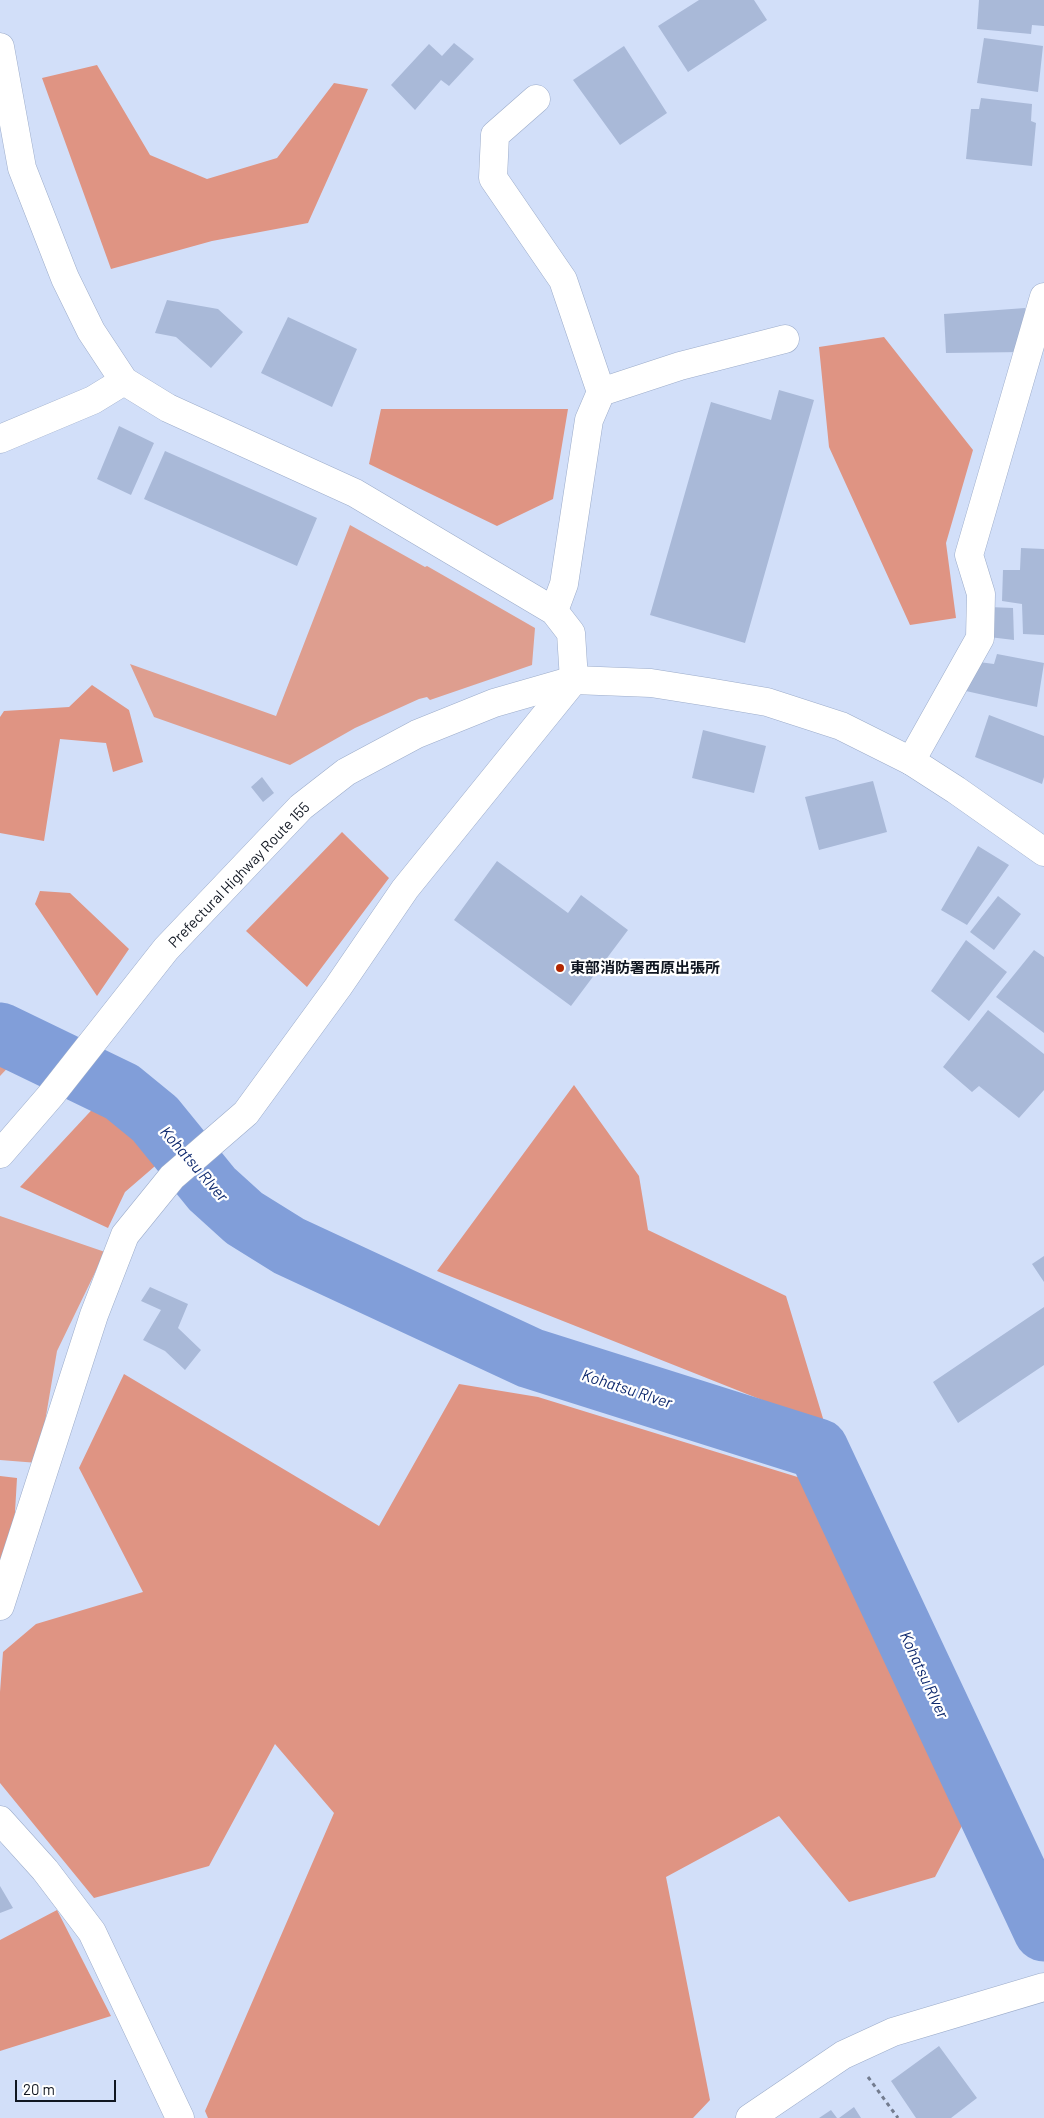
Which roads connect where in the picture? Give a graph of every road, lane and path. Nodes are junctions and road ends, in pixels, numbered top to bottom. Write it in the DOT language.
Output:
graph roads {
  1 [pos="0,47"];
  2 [pos="536,98"];
  3 [pos="1044,297"];
  4 [pos="785,339"];
  5 [pos="124,381"];
  6 [pos="601,392"];
  7 [pos="0,439"];
  8 [pos="554,611"];
  9 [pos="574,680"];
  10 [pos="911,761"];
  11 [pos="1042,845"];
  12 [pos="0,1154"];
  13 [pos="0,1606"];
  14 [pos="0,1820"];
  15 [pos="1039,1988"];
  16 [pos="849,2052"];
  17 [pos="180,2118"];
  18 [pos="750,2118"];
  19 [pos="898,2118"];
  1 -- 5 [label="street"];
  2 -- 6 [label="street"];
  3 -- 10 [label="street"];
  4 -- 6 [label="street"];
  5 -- 7 [label="street"];
  5 -- 8 [label="street"];
  6 -- 8 [label="street"];
  8 -- 9 [label="street"];
  9 -- 10 [label="street, Prefectural Highway Route 155"];
  9 -- 12 [label="street, Prefectural Highway Route 155"];
  9 -- 13 [label="street"];
  10 -- 11 [label="street, Prefectural Highway Route 155"];
  14 -- 17 [label="street"];
  15 -- 16 [label="street"];
  16 -- 18 [label="street"];
  16 -- 19 [label="path"];
}
